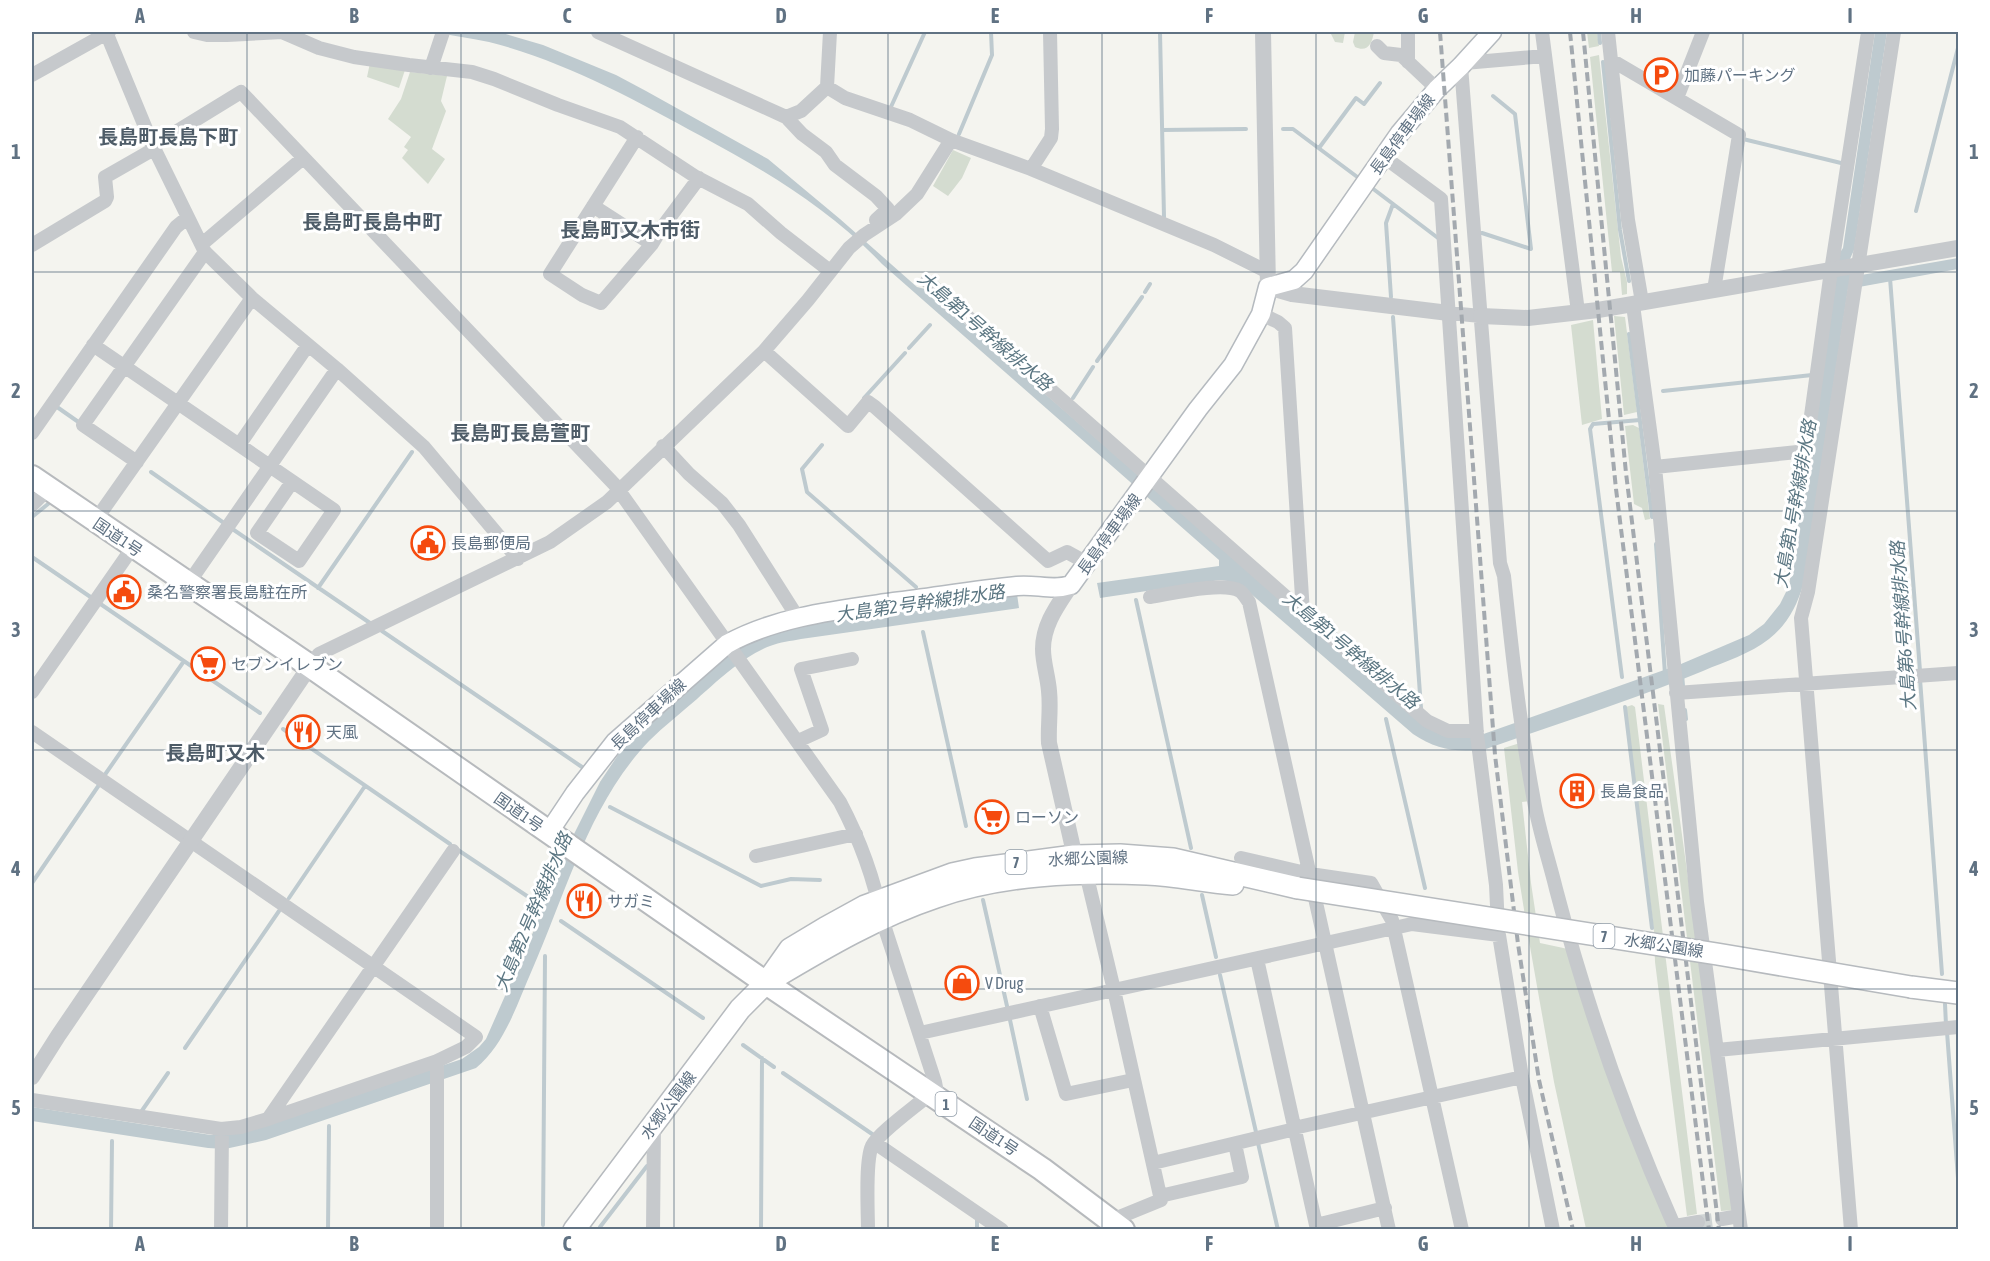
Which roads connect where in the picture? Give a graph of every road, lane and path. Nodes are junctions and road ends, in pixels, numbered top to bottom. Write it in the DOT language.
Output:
graph roads {
  1 [pos="107,32"];
  2 [pos="194,32"];
  3 [pos="598,32"];
  4 [pos="830,32"];
  5 [pos="1050,32"];
  6 [pos="1263,32"];
  7 [pos="1408,32"];
  8 [pos="1492,32"];
  9 [pos="1542,32"];
  10 [pos="1608,32"];
  11 [pos="1703,32"];
  12 [pos="1868,32"];
  13 [pos="1894,32"];
  14 [pos="442,37"];
  15 [pos="1377,46"];
  16 [pos="1545,56"];
  17 [pos="1408,62"];
  18 [pos="1612,63"];
  19 [pos="1463,64"];
  20 [pos="431,68"];
  21 [pos="32,75"];
  22 [pos="827,87"];
  23 [pos="1437,89"];
  24 [pos="1677,98"];
  25 [pos="786,117"];
  26 [pos="636,137"];
  27 [pos="951,140"];
  28 [pos="153,148"];
  29 [pos="1384,157"];
  30 [pos="302,159"];
  31 [pos="1031,168"];
  32 [pos="699,178"];
  33 [pos="593,206"];
  34 [pos="186,218"];
  35 [pos="860,239"];
  36 [pos="652,244"];
  37 [pos="32,245"];
  38 [pos="204,248"];
  39 [pos="1959,248"];
  40 [pos="1855,269"];
  41 [pos="1832,270"];
  42 [pos="830,272"];
  43 [pos="1268,280"];
  44 [pos="927,281"];
  45 [pos="1714,290"];
  46 [pos="252,298"];
  47 [pos="1638,303"];
  48 [pos="1578,312"];
  49 [pos="1449,313"];
  50 [pos="1261,314"];
  51 [pos="1481,316"];
  52 [pos="93,345"];
  53 [pos="308,345"];
  54 [pos="765,351"];
  55 [pos="123,366"];
  56 [pos="337,369"];
  57 [pos="178,403"];
  58 [pos="32,434"];
  59 [pos="239,445"];
  60 [pos="663,446"];
  61 [pos="1807,451"];
  62 [pos="137,462"];
  63 [pos="270,466"];
  64 [pos="1655,467"];
  65 [pos="1150,478"];
  66 [pos="292,482"];
  67 [pos="40,483"];
  68 [pos="1801,488"];
  69 [pos="618,492"];
  70 [pos="32,505"];
  71 [pos="95,521"];
  72 [pos="133,547"];
  73 [pos="518,559"];
  74 [pos="1087,563"];
  75 [pos="1266,583"];
  76 [pos="188,584"];
  77 [pos="1071,585"];
  78 [pos="1150,597"];
  79 [pos="1250,600"];
  80 [pos="1302,613"];
  81 [pos="798,618"];
  82 [pos="729,647"];
  83 [pos="852,659"];
  84 [pos="310,666"];
  85 [pos="1959,673"];
  86 [pos="1806,684"];
  87 [pos="1676,689"];
  88 [pos="32,692"];
  89 [pos="32,732"];
  90 [pos="1477,733"];
  91 [pos="798,741"];
  92 [pos="856,834"];
  93 [pos="555,837"];
  94 [pos="191,841"];
  95 [pos="453,851"];
  96 [pos="756,856"];
  97 [pos="1240,858"];
  98 [pos="1080,867"];
  99 [pos="1304,881"];
  100 [pos="880,910"];
  101 [pos="1394,928"];
  102 [pos="1499,935"];
  103 [pos="1325,944"];
  104 [pos="1257,959"];
  105 [pos="374,966"];
  106 [pos="766,983"];
  107 [pos="1114,990"];
  108 [pos="1959,993"];
  109 [pos="1041,1006"];
  110 [pos="1951,1028"];
  111 [pos="920,1033"];
  112 [pos="1837,1039"];
  113 [pos="1717,1050"];
  114 [pos="437,1062"];
  115 [pos="32,1077"];
  116 [pos="1522,1077"];
  117 [pos="1133,1080"];
  118 [pos="935,1096"];
  119 [pos="1433,1097"];
  120 [pos="32,1100"];
  121 [pos="1363,1112"];
  122 [pos="268,1119"];
  123 [pos="654,1124"];
  124 [pos="1294,1128"];
  125 [pos="222,1130"];
  126 [pos="878,1139"];
  127 [pos="1235,1144"];
  128 [pos="1152,1163"];
  129 [pos="1160,1196"];
  130 [pos="1385,1208"];
  131 [pos="1722,1219"];
  132 [pos="1698,1222"];
  133 [pos="1740,1223"];
  134 [pos="1118,1225"];
  135 [pos="1316,1227"];
  136 [pos="580,1228"];
  137 [pos="220,1230"];
  138 [pos="437,1230"];
  139 [pos="653,1230"];
  140 [pos="868,1230"];
  141 [pos="1002,1230"];
  142 [pos="1389,1230"];
  143 [pos="1462,1230"];
  144 [pos="1553,1230"];
  145 [pos="1851,1230"];
  1 -- 21 [label="street"];
  1 -- 28 [label="street"];
  2 -- 20 [label="street"];
  3 -- 25 [label="street"];
  4 -- 22 [label="street"];
  5 -- 31 [label="street"];
  6 -- 43 [label="street"];
  7 -- 17 [label="street"];
  8 -- 19 [label="main road, 長島停車場線"];
  9 -- 16 [label="street"];
  10 -- 18 [label="street"];
  11 -- 24 [label="street"];
  12 -- 41 [label="street"];
  13 -- 40 [label="street"];
  14 -- 20 [label="street"];
  15 -- 17 [label="street"];
  16 -- 19 [label="street"];
  16 -- 48 [label="street"];
  17 -- 23 [label="street"];
  18 -- 24 [label="street"];
  18 -- 47 [label="street"];
  19 -- 23 [label="main road, 長島停車場線"];
  19 -- 51 [label="street"];
  20 -- 26 [label="street"];
  22 -- 25 [label="street"];
  22 -- 27 [label="street"];
  23 -- 29 [label="main road, 長島停車場線"];
  24 -- 45 [label="street"];
  25 -- 35 [label="street"];
  26 -- 32 [label="street"];
  26 -- 33 [label="street"];
  27 -- 31 [label="street"];
  27 -- 35 [label="street"];
  28 -- 30 [label="street"];
  28 -- 34 [label="street"];
  28 -- 37 [label="street"];
  29 -- 43 [label="main road, 長島停車場線"];
  29 -- 49 [label="street"];
  30 -- 38 [label="street"];
  30 -- 69 [label="street"];
  31 -- 43 [label="street"];
  32 -- 36 [label="street"];
  32 -- 42 [label="street"];
  33 -- 36 [label="street"];
  33 -- 36 [label="street"];
  34 -- 38 [label="street"];
  34 -- 52 [label="street"];
  35 -- 42 [label="street"];
  38 -- 46 [label="street"];
  38 -- 55 [label="street"];
  39 -- 40 [label="street"];
  40 -- 41 [label="street"];
  40 -- 86 [label="street"];
  41 -- 45 [label="street"];
  41 -- 61 [label="street"];
  42 -- 54 [label="street"];
  43 -- 49 [label="street"];
  43 -- 50 [label="main road, 長島停車場線"];
  44 -- 65 [label="street"];
  45 -- 47 [label="street"];
  46 -- 53 [label="street"];
  46 -- 57 [label="street"];
  47 -- 48 [label="street"];
  47 -- 64 [label="street"];
  48 -- 51 [label="street"];
  49 -- 51 [label="street"];
  49 -- 90 [label="street"];
  50 -- 65 [label="main road, 長島停車場線"];
  50 -- 80 [label="street"];
  51 -- 132 [label="street"];
  52 -- 55 [label="street"];
  52 -- 58 [label="street"];
  53 -- 56 [label="street"];
  53 -- 59 [label="street"];
  54 -- 60 [label="street"];
  54 -- 74 [label="street"];
  55 -- 57 [label="street"];
  55 -- 62 [label="street"];
  56 -- 63 [label="street"];
  56 -- 73 [label="street"];
  57 -- 59 [label="street"];
  57 -- 62 [label="street"];
  59 -- 63 [label="street"];
  60 -- 69 [label="street"];
  60 -- 81 [label="street"];
  61 -- 64 [label="street"];
  61 -- 68 [label="street"];
  62 -- 71 [label="street"];
  63 -- 66 [label="street"];
  63 -- 76 [label="street"];
  64 -- 87 [label="street"];
  65 -- 74 [label="main road, 長島停車場線"];
  65 -- 75 [label="street"];
  66 -- 66 [label="street"];
  67 -- 70 [label="street"];
  67 -- 71 [label="highway, 国道1号 / 1"];
  69 -- 73 [label="street"];
  69 -- 82 [label="street"];
  71 -- 72 [label="highway, 国道1号 / 1"];
  72 -- 76 [label="highway, 国道1号 / 1"];
  72 -- 88 [label="street"];
  73 -- 84 [label="street"];
  74 -- 77 [label="main road, 長島停車場線"];
  75 -- 79 [label="street"];
  75 -- 80 [label="street"];
  76 -- 84 [label="highway, 国道1号 / 1"];
  77 -- 81 [label="main road, 長島停車場線"];
  77 -- 98 [label="street"];
  78 -- 79 [label="street"];
  79 -- 99 [label="street"];
  80 -- 90 [label="street"];
  81 -- 82 [label="main road, 長島停車場線"];
  82 -- 91 [label="street"];
  82 -- 93 [label="main road, 長島停車場線"];
  83 -- 91 [label="street"];
  84 -- 93 [label="highway, 国道1号 / 1"];
  84 -- 94 [label="street"];
  85 -- 86 [label="street"];
  86 -- 87 [label="street"];
  86 -- 112 [label="street"];
  87 -- 113 [label="street"];
  89 -- 94 [label="street"];
  90 -- 102 [label="street"];
  91 -- 92 [label="street"];
  92 -- 96 [label="street"];
  92 -- 100 [label="street"];
  93 -- 106 [label="highway, 国道1号 / 1"];
  94 -- 105 [label="street"];
  94 -- 115 [label="street"];
  95 -- 105 [label="street"];
  97 -- 99 [label="street"];
  98 -- 99 [label="main road, 水郷公園線 / 7"];
  98 -- 100 [label="main road, 水郷公園線 / 7"];
  98 -- 107 [label="street"];
  99 -- 101 [label="street"];
  99 -- 103 [label="street"];
  99 -- 108 [label="main road, 水郷公園線 / 7, bridge"];
  100 -- 106 [label="main road, 水郷公園線 / 7"];
  100 -- 111 [label="street"];
  101 -- 102 [label="street"];
  101 -- 103 [label="street"];
  101 -- 119 [label="street"];
  102 -- 116 [label="street"];
  103 -- 104 [label="street"];
  103 -- 121 [label="street"];
  104 -- 107 [label="street"];
  104 -- 124 [label="street"];
  105 -- 114 [label="street"];
  105 -- 122 [label="street"];
  106 -- 118 [label="highway, 国道1号 / 1"];
  106 -- 123 [label="main road, 水郷公園線 / 7"];
  107 -- 109 [label="street"];
  107 -- 117 [label="street"];
  109 -- 111 [label="street"];
  109 -- 117 [label="street"];
  110 -- 112 [label="street"];
  111 -- 118 [label="street"];
  112 -- 113 [label="street"];
  112 -- 145 [label="street"];
  113 -- 133 [label="street"];
  114 -- 122 [label="street"];
  114 -- 138 [label="street"];
  116 -- 119 [label="street"];
  116 -- 144 [label="street"];
  117 -- 128 [label="street"];
  118 -- 126 [label="street"];
  118 -- 134 [label="highway, 国道1号 / 1"];
  119 -- 121 [label="street"];
  119 -- 143 [label="street"];
  120 -- 122 [label="street"];
  121 -- 124 [label="street"];
  121 -- 130 [label="street"];
  123 -- 136 [label="main road, 水郷公園線 / 7"];
  123 -- 139 [label="street"];
  124 -- 127 [label="street"];
  124 -- 135 [label="street"];
  125 -- 137 [label="street"];
  126 -- 140 [label="street"];
  126 -- 141 [label="street"];
  127 -- 128 [label="street"];
  127 -- 129 [label="street"];
  128 -- 129 [label="street"];
  129 -- 134 [label="street"];
  130 -- 135 [label="street"];
  130 -- 142 [label="street"];
  131 -- 133 [label="street"];
}
